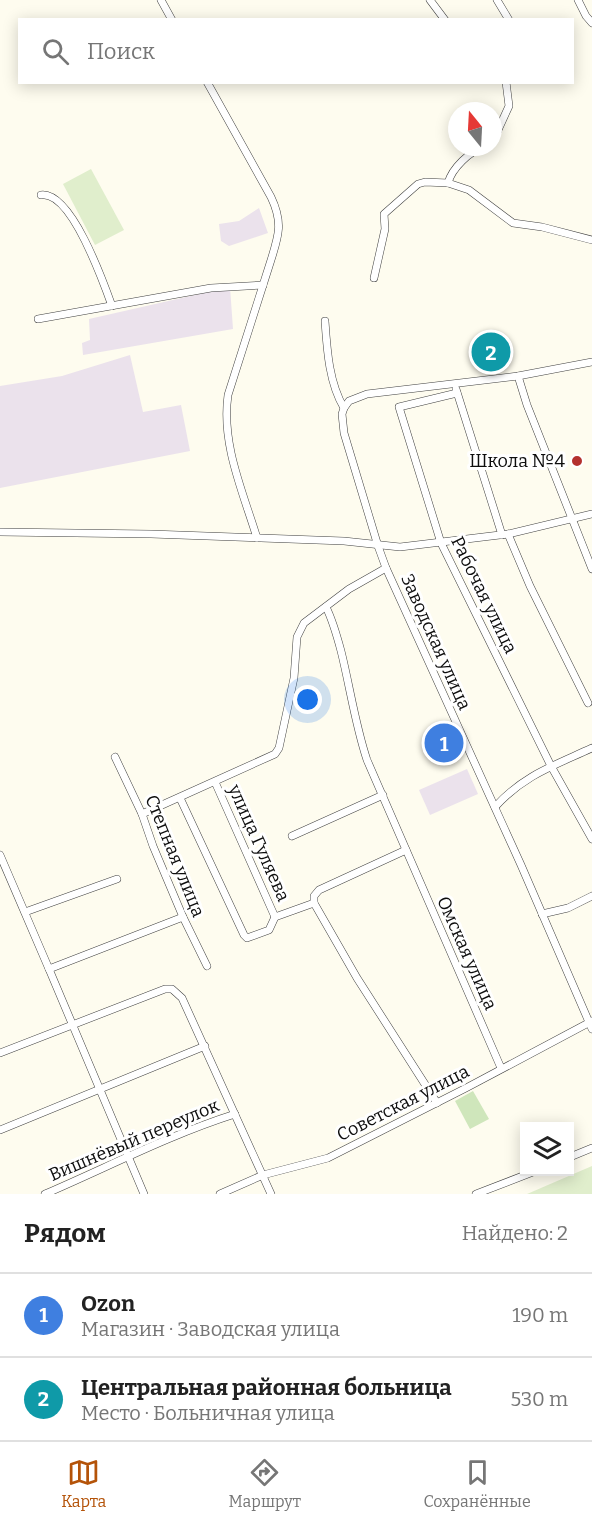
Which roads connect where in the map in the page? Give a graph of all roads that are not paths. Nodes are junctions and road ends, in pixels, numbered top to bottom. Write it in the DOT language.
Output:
graph roads {
  1 [pos="161,0"];
  2 [pos="430,0"];
  3 [pos="497,0"];
  4 [pos="578,0"];
  5 [pos="171,18"];
  6 [pos="444,18"];
  7 [pos="508,18"];
  8 [pos="592,22"];
  9 [pos="208,84"];
  10 [pos="506,84"];
  11 [pos="502,121"];
  12 [pos="468,156"];
  13 [pos="448,183"];
  14 [pos="41,195"];
  15 [pos="592,240"];
  16 [pos="374,278"];
  17 [pos="263,285"];
  18 [pos="112,306"];
  19 [pos="38,319"];
  20 [pos="325,321"];
  21 [pos="592,362"];
  22 [pos="519,376"];
  23 [pos="454,384"];
  24 [pos="457,393"];
  25 [pos="344,408"];
  26 [pos="592,514"];
  27 [pos="573,519"];
  28 [pos="0,532"];
  29 [pos="505,535"];
  30 [pos="257,538"];
  31 [pos="441,543"];
  32 [pos="378,546"];
  33 [pos="386,568"];
  34 [pos="592,569"];
  35 [pos="326,607"];
  36 [pos="588,703"];
  37 [pos="592,748"];
  38 [pos="115,757"];
  39 [pos="551,766"];
  40 [pos="215,782"];
  41 [pos="383,795"];
  42 [pos="180,798"];
  43 [pos="495,807"];
  44 [pos="142,814"];
  45 [pos="292,836"];
  46 [pos="592,840"];
  47 [pos="406,849"];
  48 [pos="0,855"];
  49 [pos="117,879"];
  50 [pos="592,896"];
  51 [pos="314,903"];
  52 [pos="25,912"];
  53 [pos="542,914"];
  54 [pos="183,917"];
  55 [pos="275,917"];
  56 [pos="207,966"];
  57 [pos="49,969"];
  58 [pos="591,1024"];
  59 [pos="73,1025"];
  60 [pos="205,1046"];
  61 [pos="0,1053"];
  62 [pos="501,1068"];
  63 [pos="101,1089"];
  64 [pos="437,1103"];
  65 [pos="235,1114"];
  66 [pos="0,1130"];
  67 [pos="592,1148"];
  68 [pos="574,1155"];
  69 [pos="129,1157"];
  70 [pos="263,1175"];
  71 [pos="523,1176"];
  72 [pos="45,1194"];
  73 [pos="144,1194"];
  74 [pos="220,1194"];
  75 [pos="271,1194"];
  76 [pos="476,1194"];
  1 -- 5 [label="street"];
  2 -- 6 [label="street"];
  3 -- 7 [label="street"];
  4 -- 8 [label="street"];
  9 -- 17 [label="street"];
  10 -- 11 [label="street"];
  12 -- 13 [label="street"];
  13 -- 15 [label="street"];
  13 -- 16 [label="street"];
  14 -- 18 [label="street"];
  17 -- 18 [label="street"];
  17 -- 30 [label="street"];
  18 -- 19 [label="street"];
  20 -- 25 [label="street, Заводская улица"];
  21 -- 22 [label="street"];
  22 -- 23 [label="street"];
  22 -- 27 [label="street"];
  23 -- 24 [label="street"];
  23 -- 25 [label="street"];
  24 -- 29 [label="street"];
  24 -- 31 [label="street, Рабочая улица"];
  25 -- 32 [label="street, Заводская улица"];
  26 -- 27 [label="street"];
  27 -- 29 [label="street"];
  27 -- 34 [label="street"];
  28 -- 30 [label="street"];
  29 -- 31 [label="street"];
  29 -- 36 [label="street"];
  30 -- 32 [label="street"];
  31 -- 32 [label="street"];
  31 -- 39 [label="street, Рабочая улица"];
  32 -- 33 [label="street, Заводская улица"];
  33 -- 35 [label="street"];
  33 -- 43 [label="street, Заводская улица"];
  35 -- 40 [label="street"];
  35 -- 41 [label="street, Омская улица"];
  37 -- 39 [label="street"];
  38 -- 44 [label="street, Степная улица"];
  39 -- 43 [label="street"];
  39 -- 46 [label="street, Рабочая улица"];
  40 -- 42 [label="street"];
  40 -- 55 [label="street, улица Гуляева"];
  41 -- 45 [label="street"];
  41 -- 47 [label="street, Омская улица"];
  42 -- 44 [label="street"];
  42 -- 55 [label="street, Степная улица"];
  43 -- 53 [label="street, Заводская улица"];
  44 -- 54 [label="street, Степная улица"];
  47 -- 51 [label="street"];
  47 -- 62 [label="street, Омская улица"];
  48 -- 52 [label="street"];
  49 -- 52 [label="street"];
  50 -- 53 [label="street"];
  51 -- 55 [label="street"];
  51 -- 64 [label="street"];
  52 -- 57 [label="street"];
  53 -- 58 [label="street, Заводская улица"];
  54 -- 56 [label="street, Степная улица"];
  54 -- 57 [label="street"];
  57 -- 59 [label="street"];
  58 -- 62 [label="street, Советская улица"];
  59 -- 60 [label="street"];
  59 -- 61 [label="street"];
  59 -- 63 [label="street"];
  60 -- 63 [label="street"];
  60 -- 65 [label="street"];
  62 -- 64 [label="street, Советская улица"];
  63 -- 66 [label="street"];
  63 -- 69 [label="street"];
  64 -- 70 [label="street, Советская улица"];
  65 -- 69 [label="street, Вишнёвый переулок"];
  65 -- 70 [label="street"];
  67 -- 68 [label="street"];
  69 -- 72 [label="street, Вишнёвый переулок"];
  69 -- 73 [label="street"];
  70 -- 74 [label="street, Советская улица"];
  70 -- 75 [label="street"];
  71 -- 76 [label="street"];
}
